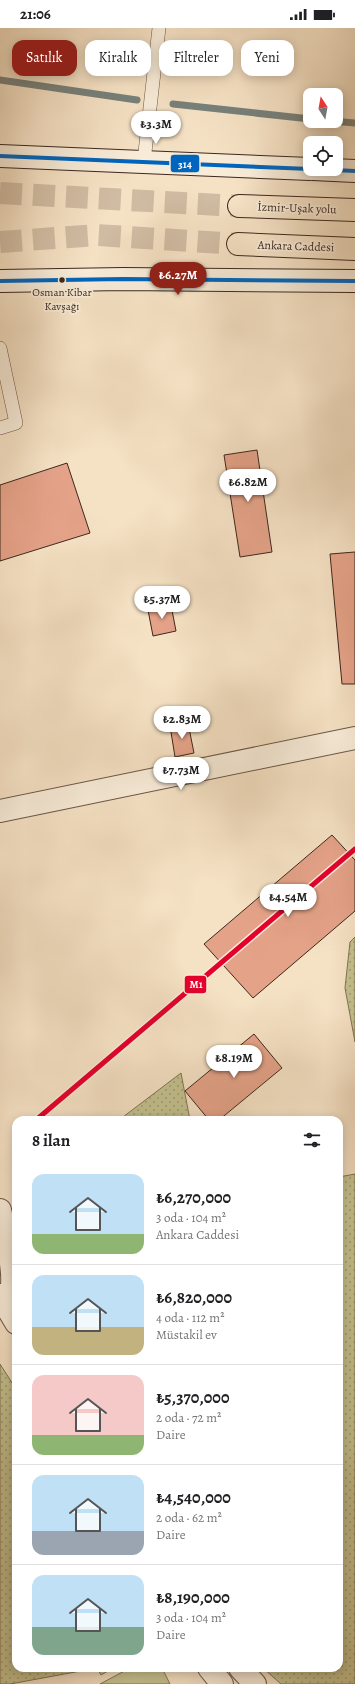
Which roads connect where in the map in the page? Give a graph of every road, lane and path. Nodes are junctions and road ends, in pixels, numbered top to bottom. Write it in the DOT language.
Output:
graph roads {
  1 [pos="159,28"];
  2 [pos="0,156"];
  3 [pos="144,161"];
  4 [pos="303,169"];
  5 [pos="343,170"];
  6 [pos="355,171"];
  7 [pos="239,206"];
  8 [pos="355,210"];
  9 [pos="238,244"];
  10 [pos="355,249"];
  11 [pos="0,281"];
  12 [pos="355,281"];
  13 [pos="0,348"];
  14 [pos="0,428"];
  15 [pos="355,738"];
  16 [pos="0,811"];
  17 [pos="0,1210"];
  18 [pos="6,1291"];
  19 [pos="12,1310"];
  20 [pos="212,1672"];
  21 [pos="244,1672"];
  22 [pos="222,1684"];
  23 [pos="255,1684"];
  1 -- 3 [label="lane"];
  2 -- 3 [label="main road"];
  3 -- 4 [label="main road"];
  5 -- 6 [label="main road"];
  7 -- 8 [label="highway, İzmir-Uşak yolu"];
  9 -- 10 [label="highway, Ankara Caddesi"];
  11 -- 12 [label="main road"];
  13 -- 14 [label="lane"];
  15 -- 16 [label="main road"];
  17 -- 18 [label="main road"];
  18 -- 19 [label="main road"];
  20 -- 22 [label="main road"];
  21 -- 23 [label="main road"];
}
